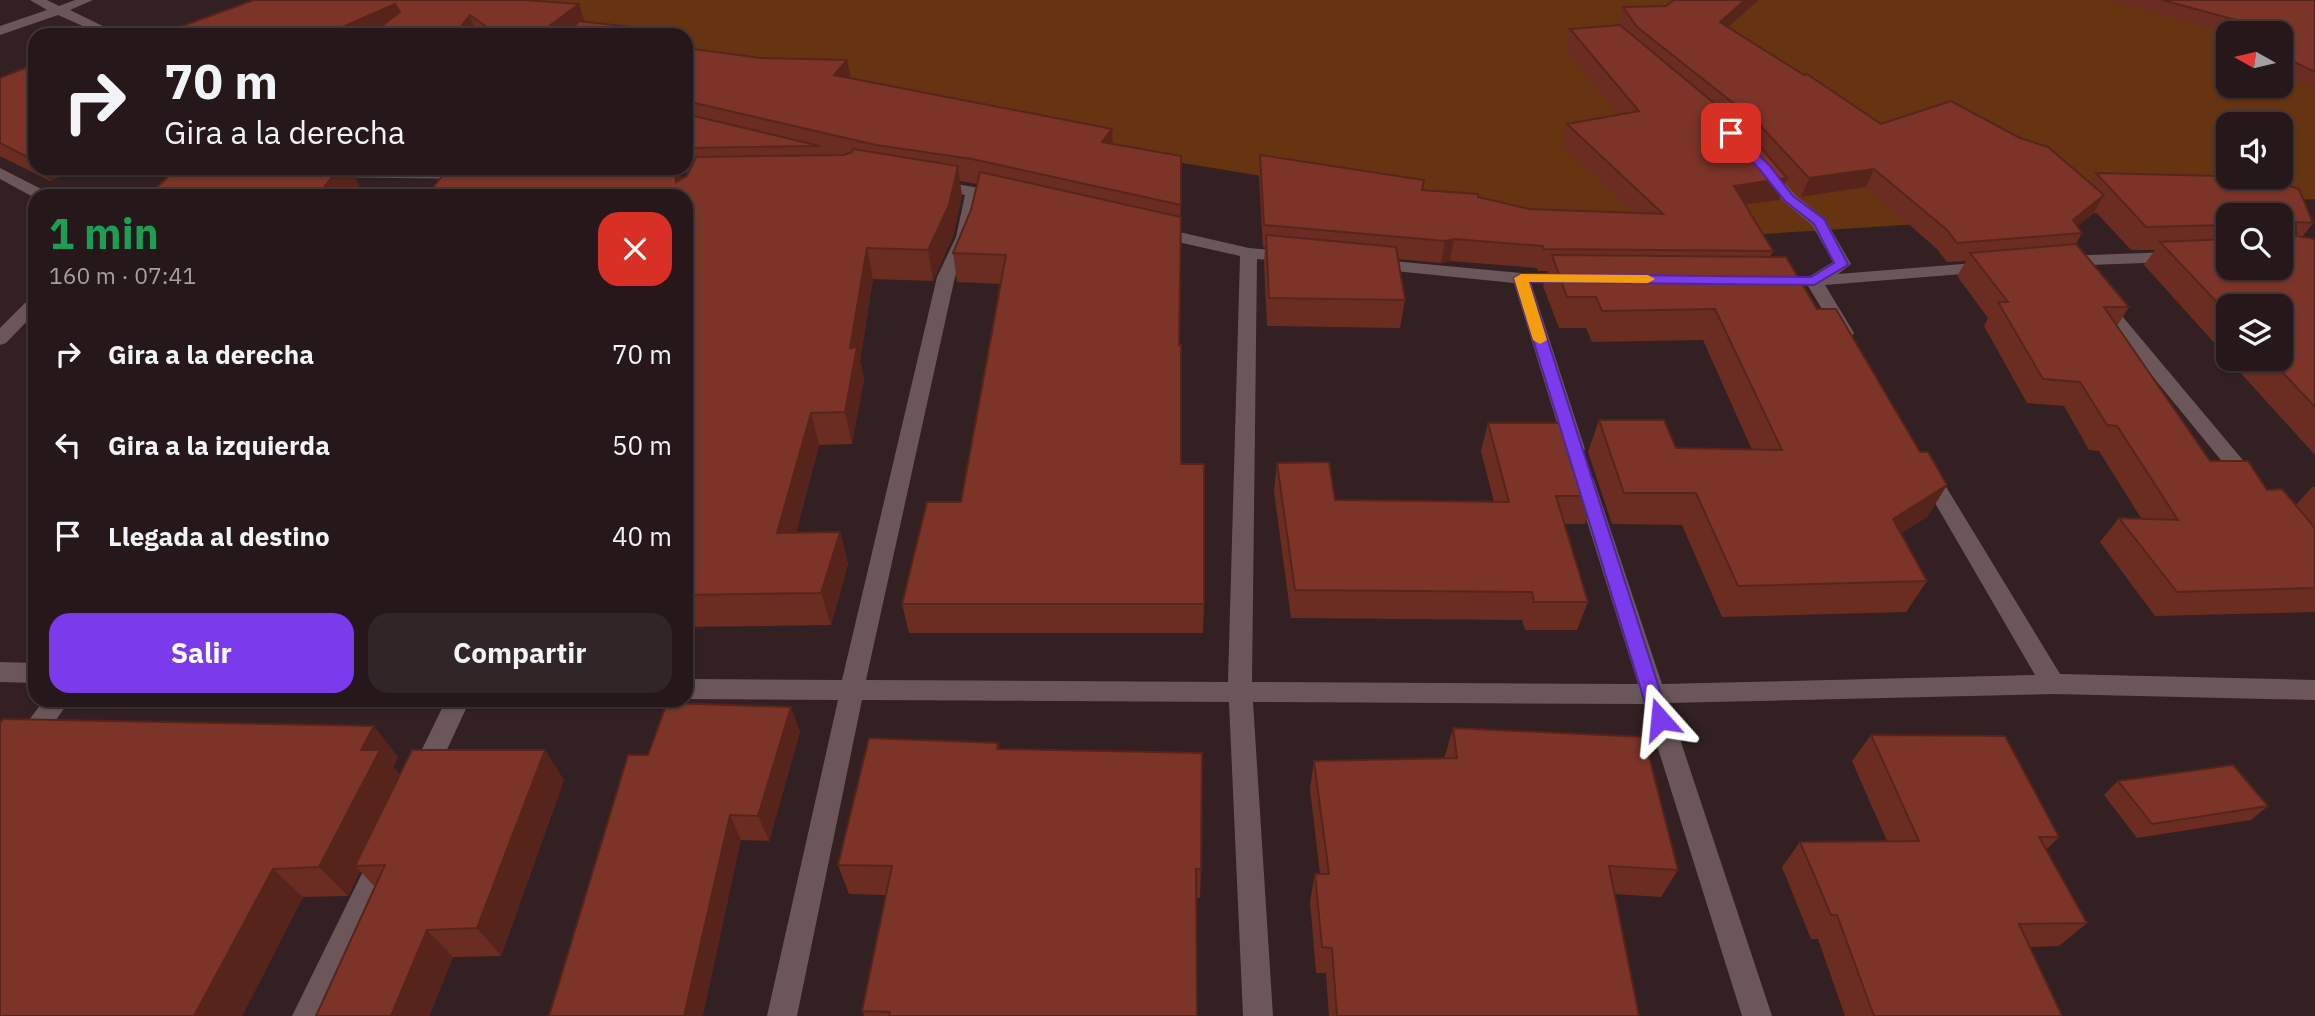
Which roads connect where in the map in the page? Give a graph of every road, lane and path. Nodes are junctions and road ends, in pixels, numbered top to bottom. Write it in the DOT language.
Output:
graph roads {
  1 [pos="36,0"];
  2 [pos="87,0"];
  3 [pos="59,9"];
  4 [pos="99,28"];
  5 [pos="0,32"];
  6 [pos="1757,160"];
  7 [pos="0,173"];
  8 [pos="445,175"];
  9 [pos="920,183"];
  10 [pos="435,188"];
  11 [pos="30,189"];
  12 [pos="974,191"];
  13 [pos="1024,202"];
  14 [pos="1142,229"];
  15 [pos="1249,253"];
  16 [pos="2216,255"];
  17 [pos="1317,259"];
  18 [pos="2066,260"];
  19 [pos="2039,262"];
  20 [pos="1357,263"];
  21 [pos="2000,266"];
  22 [pos="1521,278"];
  23 [pos="1591,279"];
  24 [pos="1758,280"];
  25 [pos="1814,281"];
  26 [pos="28,306"];
  27 [pos="28,309"];
  28 [pos="0,321"];
  29 [pos="0,339"];
  30 [pos="1856,352"];
  31 [pos="1919,459"];
  32 [pos="2262,496"];
  33 [pos="0,672"];
  34 [pos="28,673"];
  35 [pos="2053,684"];
  36 [pos="693,689"];
  37 [pos="852,689"];
  38 [pos="2315,690"];
  39 [pos="1240,691"];
  40 [pos="1652,694"];
  41 [pos="53,707"];
  42 [pos="455,707"];
  43 [pos="0,779"];
  44 [pos="412,797"];
  45 [pos="394,834"];
  46 [pos="307,1016"];
  47 [pos="782,1016"];
  48 [pos="1258,1016"];
  49 [pos="1757,1016"];
  1 -- 3 [label="street"];
  2 -- 3 [label="street"];
  3 -- 4 [label="street"];
  3 -- 5 [label="street"];
  6 -- 25 [label="street"];
  7 -- 11 [label="street"];
  8 -- 10 [label="street"];
  9 -- 12 [label="street"];
  12 -- 13 [label="street"];
  12 -- 37 [label="street"];
  14 -- 15 [label="street"];
  15 -- 17 [label="street"];
  15 -- 39 [label="street"];
  16 -- 18 [label="street"];
  18 -- 19 [label="street"];
  18 -- 32 [label="street"];
  20 -- 22 [label="street"];
  21 -- 25 [label="street"];
  22 -- 23 [label="street"];
  22 -- 40 [label="street"];
  24 -- 25 [label="street"];
  25 -- 30 [label="street"];
  26 -- 28 [label="street"];
  27 -- 29 [label="street"];
  31 -- 35 [label="street"];
  33 -- 34 [label="street"];
  35 -- 38 [label="street"];
  35 -- 40 [label="street"];
  36 -- 37 [label="street"];
  37 -- 39 [label="street"];
  37 -- 47 [label="street"];
  39 -- 40 [label="street"];
  39 -- 48 [label="street"];
  40 -- 49 [label="street"];
  41 -- 43 [label="street"];
  42 -- 44 [label="street"];
  45 -- 46 [label="street"];
}
